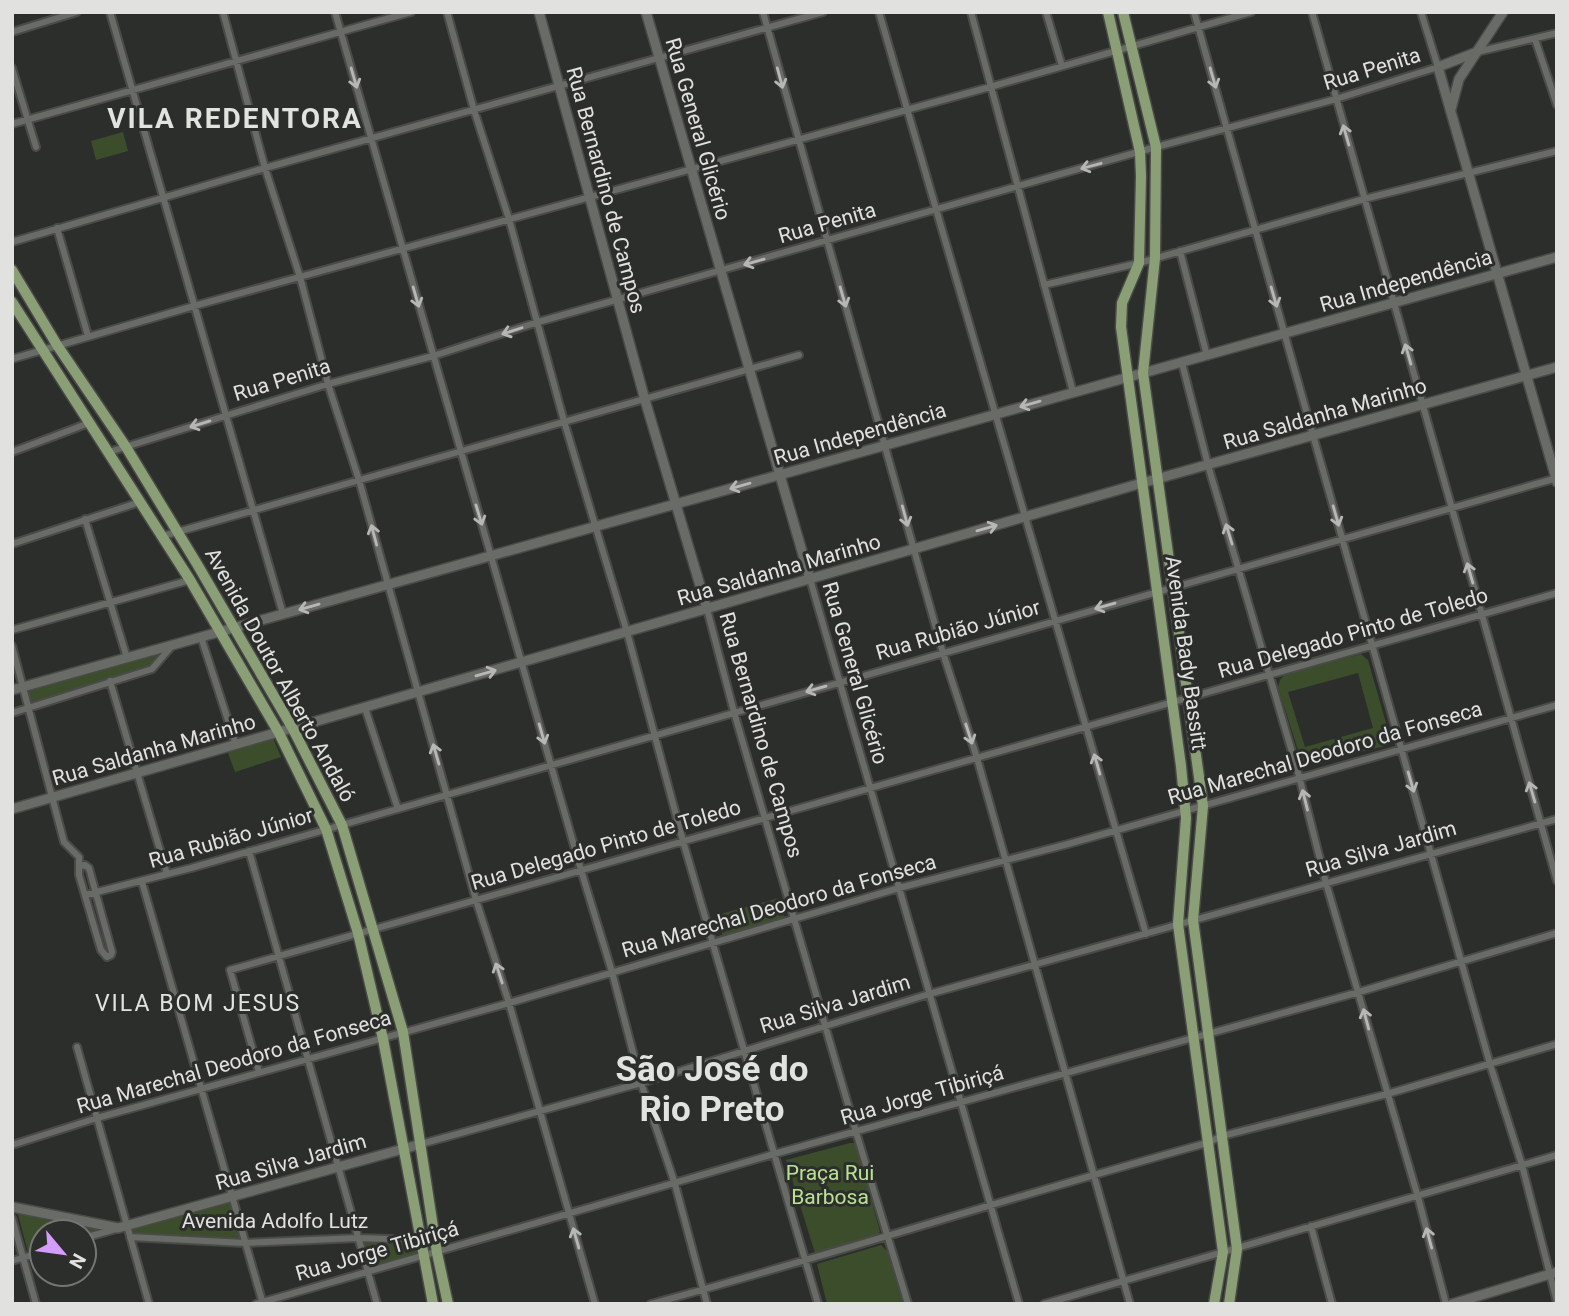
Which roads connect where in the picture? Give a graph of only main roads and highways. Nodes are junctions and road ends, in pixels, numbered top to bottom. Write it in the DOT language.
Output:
graph roads {
  1 [pos="1108,12"];
  2 [pos="1123,12"];
  3 [pos="12,270"];
  4 [pos="12,302"];
  5 [pos="433,1304"];
  6 [pos="448,1304"];
  7 [pos="1214,1304"];
  8 [pos="1229,1304"];
  1 -- 7 [label="main road, Avenida Bady Bassitt"];
  2 -- 8 [label="main road, Avenida Bady Bassitt"];
  3 -- 6 [label="main road, Avenida Doutor Alberto Andaló"];
  4 -- 5 [label="main road, Avenida Doutor Alberto Andaló"];
}
